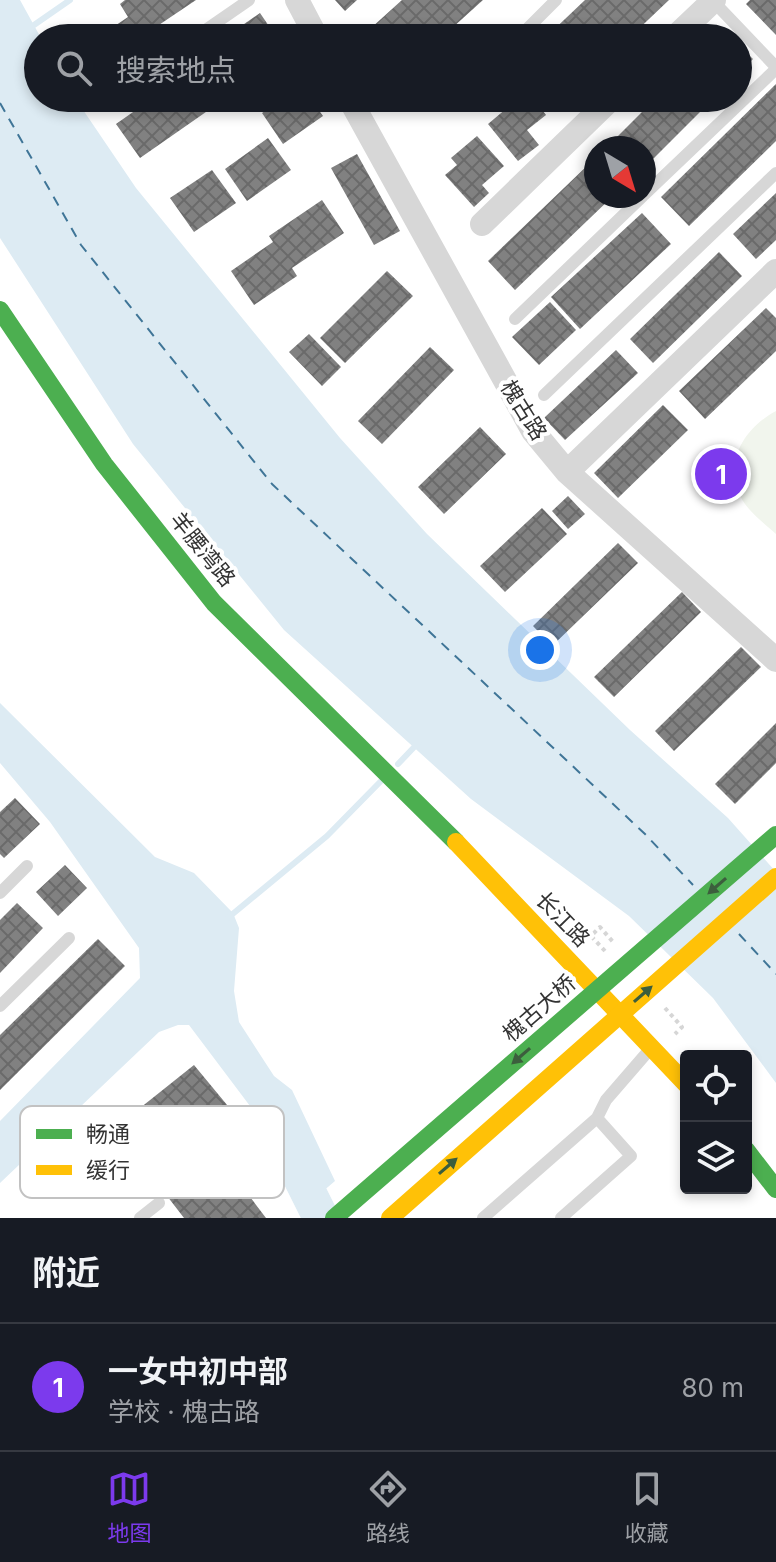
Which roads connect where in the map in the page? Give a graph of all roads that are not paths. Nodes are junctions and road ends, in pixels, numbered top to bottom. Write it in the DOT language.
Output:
graph roads {
  1 [pos="249,0"];
  2 [pos="297,0"];
  3 [pos="556,0"];
  4 [pos="713,0"];
  5 [pos="214,24"];
  6 [pos="310,24"];
  7 [pos="532,24"];
  8 [pos="688,24"];
  9 [pos="735,24"];
  10 [pos="752,42"];
  11 [pos="776,68"];
  12 [pos="752,91"];
  13 [pos="357,112"];
  14 [pos="598,112"];
  15 [pos="731,112"];
  16 [pos="776,173"];
  17 [pos="656,184"];
  18 [pos="631,208"];
  19 [pos="482,224"];
  20 [pos="776,271"];
  21 [pos="0,311"];
  22 [pos="515,319"];
  23 [pos="544,395"];
  24 [pos="567,472"];
  25 [pos="776,660"];
  26 [pos="405,788"];
  27 [pos="776,835"];
  28 [pos="27,866"];
  29 [pos="776,877"];
  30 [pos="0,893"];
  31 [pos="69,938"];
  32 [pos="0,1006"];
  33 [pos="650,1044"];
  34 [pos="680,1077"];
  35 [pos="597,1118"];
  36 [pos="752,1158"];
  37 [pos="776,1189"];
  38 [pos="159,1203"];
  39 [pos="140,1218"];
  40 [pos="334,1218"];
  41 [pos="390,1218"];
  42 [pos="483,1218"];
  43 [pos="561,1218"];
  1 -- 5 [label="lane"];
  2 -- 6 [label="street"];
  3 -- 7 [label="lane"];
  4 -- 8 [label="street"];
  4 -- 9 [label="lane"];
  10 -- 11 [label="lane"];
  11 -- 12 [label="lane"];
  13 -- 24 [label="street, 槐古路"];
  14 -- 19 [label="street"];
  15 -- 17 [label="lane"];
  16 -- 23 [label="lane"];
  18 -- 22 [label="lane"];
  20 -- 24 [label="street"];
  21 -- 26 [label="main road, 羊腰湾路"];
  24 -- 25 [label="street, 槐古路"];
  26 -- 33 [label="main road, 长江路"];
  27 -- 40 [label="main road, 槐古大桥, one-way, bridge"];
  28 -- 30 [label="lane"];
  41 -- 29 [label="main road, one-way, bridge"];
  31 -- 32 [label="lane"];
  33 -- 34 [label="main road, 长江路"];
  33 -- 35 [label="lane"];
  35 -- 42 [label="lane"];
  35 -- 43 [label="lane"];
  36 -- 37 [label="main road"];
  38 -- 39 [label="lane"];
}
